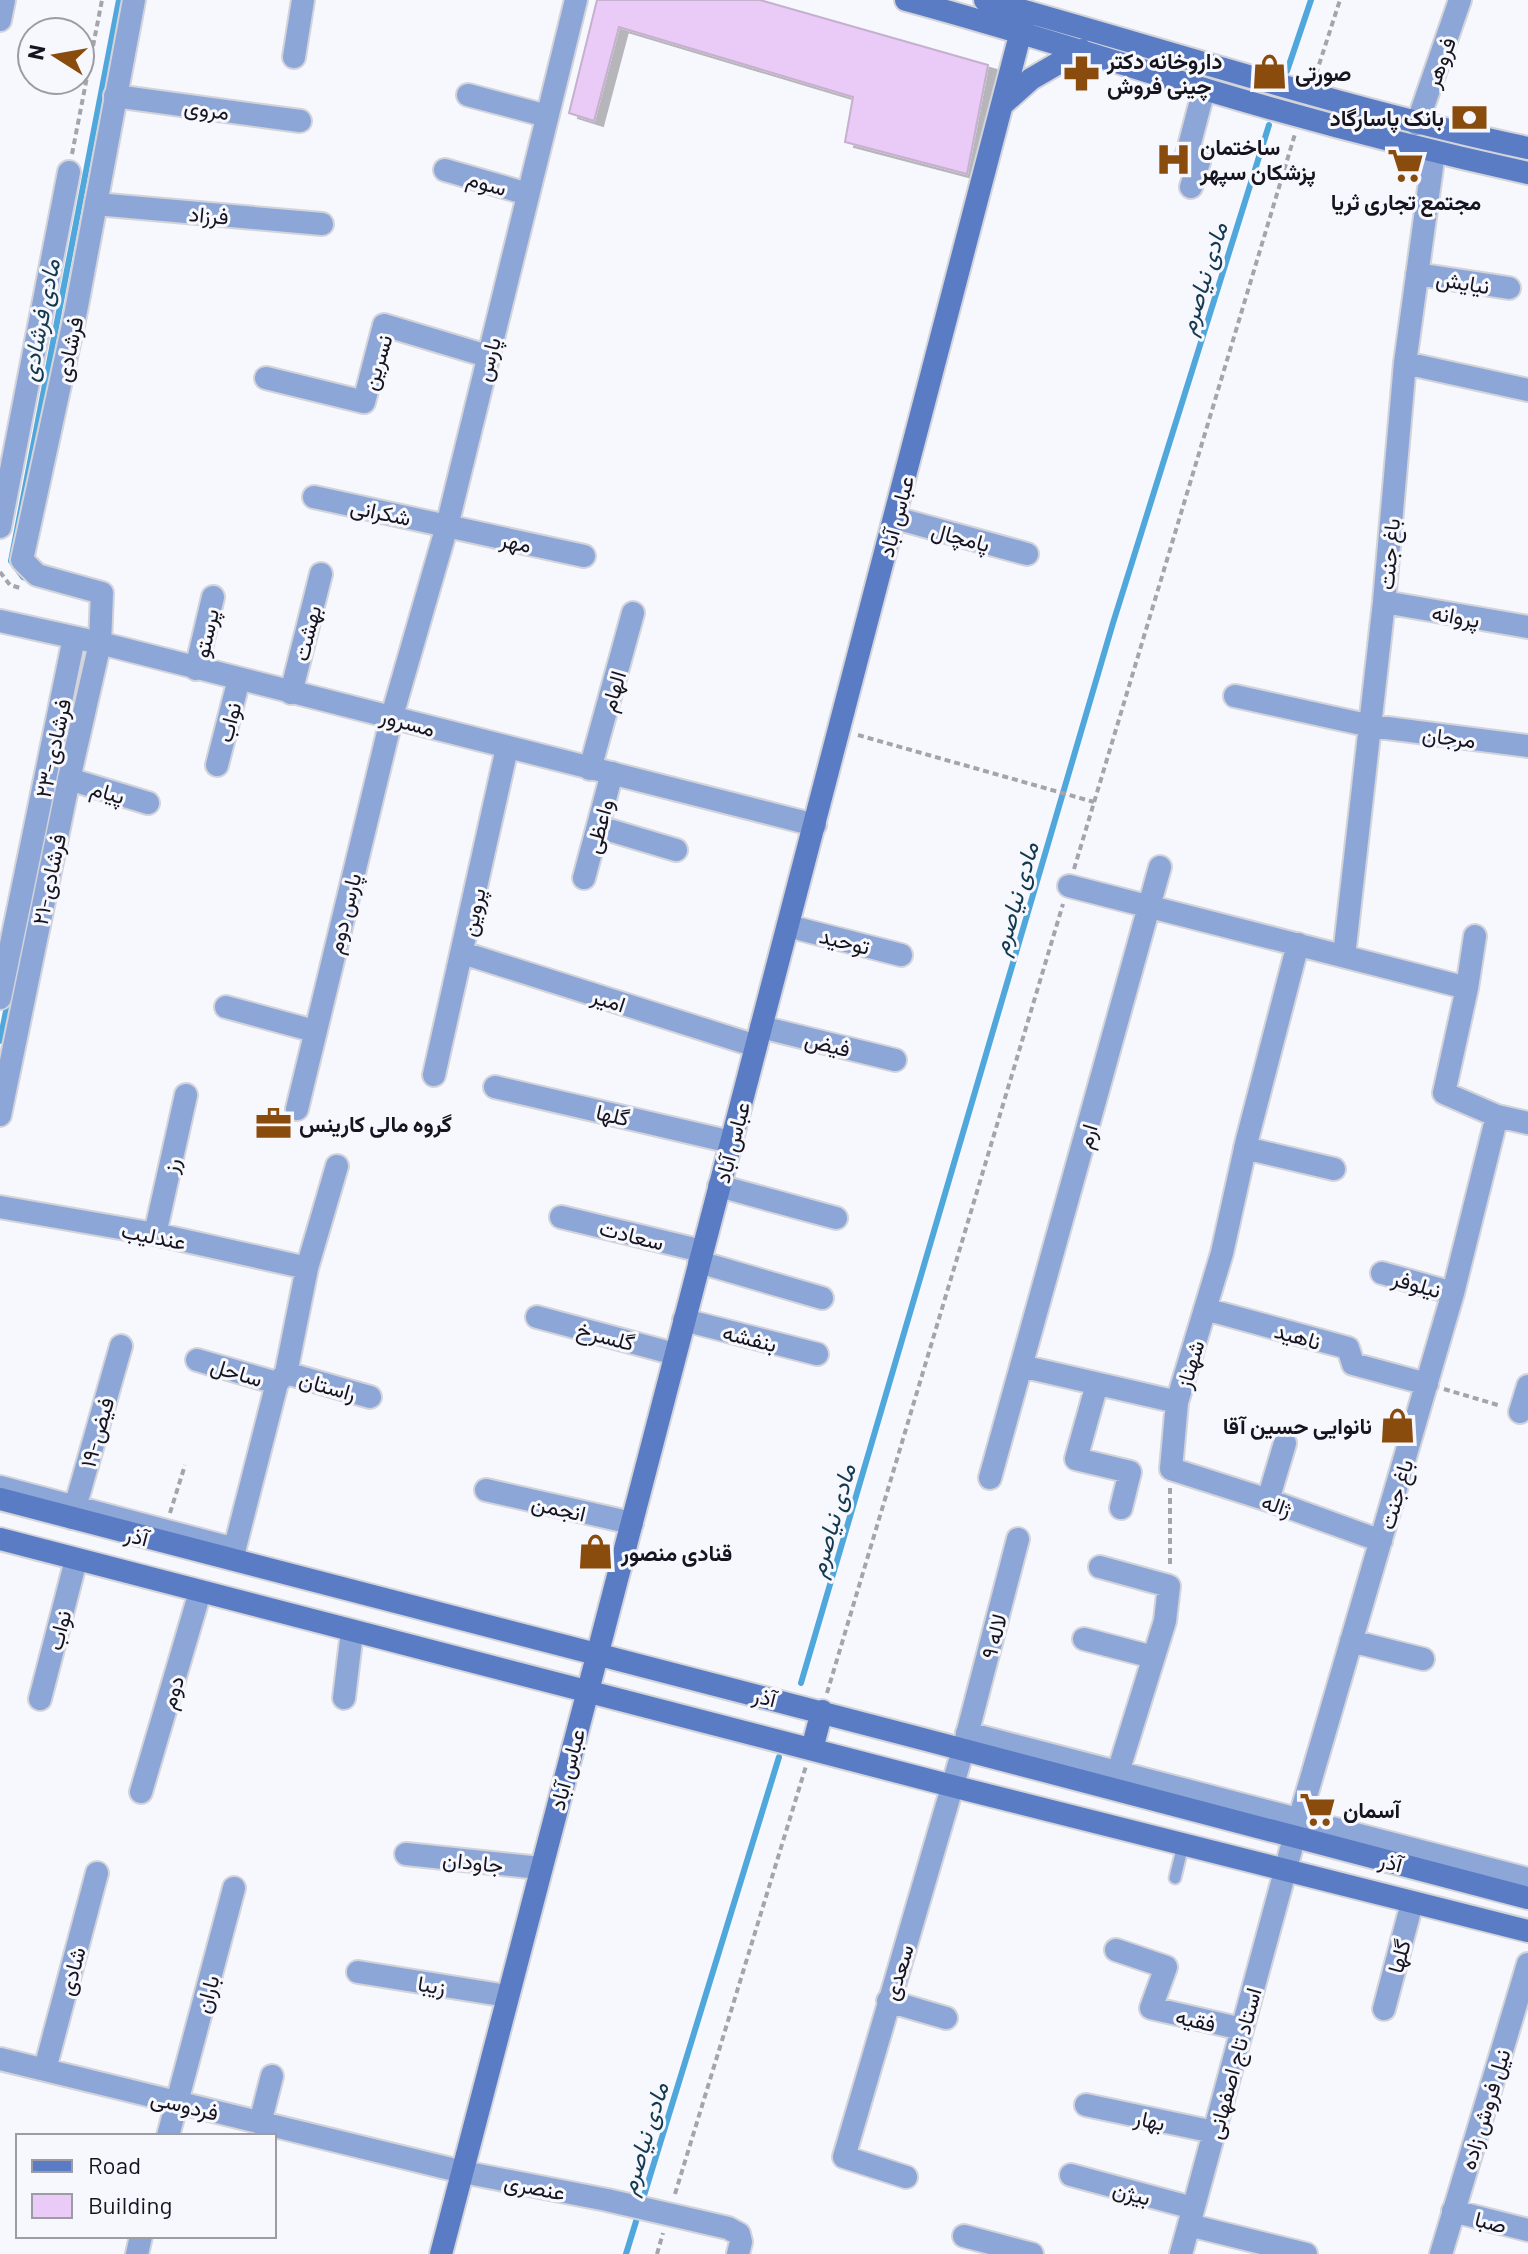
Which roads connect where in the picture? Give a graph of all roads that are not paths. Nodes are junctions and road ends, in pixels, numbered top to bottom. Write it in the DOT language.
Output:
graph roads {
  1 [pos="4,0"];
  2 [pos="134,0"];
  3 [pos="303,0"];
  4 [pos="576,0"];
  5 [pos="906,0"];
  6 [pos="985,0"];
  7 [pos="1460,0"];
  8 [pos="1026,14"];
  9 [pos="0,20"];
  10 [pos="1081,50"];
  11 [pos="294,57"];
  12 [pos="1204,89"];
  13 [pos="468,95"];
  14 [pos="115,96"];
  15 [pos="1002,105"];
  16 [pos="547,116"];
  17 [pos="300,121"];
  18 [pos="1417,124"];
  19 [pos="1528,148"];
  20 [pos="1434,152"];
  21 [pos="445,170"];
  22 [pos="69,172"];
  23 [pos="1528,173"];
  24 [pos="1191,187"];
  25 [pos="528,194"];
  26 [pos="96,204"];
  27 [pos="322,224"];
  28 [pos="1417,274"];
  29 [pos="1509,288"];
  30 [pos="43,305"];
  31 [pos="76,311"];
  32 [pos="487,356"];
  33 [pos="1405,363"];
  34 [pos="266,378"];
  35 [pos="1528,390"];
  36 [pos="314,497"];
  37 [pos="895,518"];
  38 [pos="447,526"];
  39 [pos="0,527"];
  40 [pos="1027,554"];
  41 [pos="584,556"];
  42 [pos="321,574"];
  43 [pos="213,597"];
  44 [pos="1384,602"];
  45 [pos="633,613"];
  46 [pos="0,621"];
  47 [pos="1528,627"];
  48 [pos="74,638"];
  49 [pos="100,643"];
  50 [pos="196,669"];
  51 [pos="239,679"];
  52 [pos="291,693"];
  53 [pos="1235,696"];
  54 [pos="392,716"];
  55 [pos="1371,726"];
  56 [pos="1528,746"];
  57 [pos="507,748"];
  58 [pos="217,765"];
  59 [pos="590,769"];
  60 [pos="612,773"];
  61 [pos="69,779"];
  62 [pos="148,803"];
  63 [pos="815,825"];
  64 [pos="599,827"];
  65 [pos="676,850"];
  66 [pos="1160,867"];
  67 [pos="584,878"];
  68 [pos="1069,886"];
  69 [pos="1151,905"];
  70 [pos="788,926"];
  71 [pos="1475,936"];
  72 [pos="1298,944"];
  73 [pos="5,953"];
  74 [pos="463,953"];
  75 [pos="901,955"];
  76 [pos="1344,956"];
  77 [pos="1467,988"];
  78 [pos="0,998"];
  79 [pos="226,1007"];
  80 [pos="314,1031"];
  81 [pos="758,1036"];
  82 [pos="895,1060"];
  83 [pos="434,1075"];
  84 [pos="495,1087"];
  85 [pos="186,1095"];
  86 [pos="297,1109"];
  87 [pos="0,1115"];
  88 [pos="1497,1116"];
  89 [pos="1528,1123"];
  90 [pos="731,1142"];
  91 [pos="1245,1148"];
  92 [pos="337,1166"];
  93 [pos="1334,1169"];
  94 [pos="719,1186"];
  95 [pos="0,1207"];
  96 [pos="561,1217"];
  97 [pos="836,1218"];
  98 [pos="155,1234"];
  99 [pos="700,1256"];
  100 [pos="307,1268"];
  101 [pos="1382,1273"];
  102 [pos="1453,1293"];
  103 [pos="822,1298"];
  104 [pos="1205,1309"];
  105 [pos="537,1317"];
  106 [pos="684,1320"];
  107 [pos="121,1346"];
  108 [pos="675,1354"];
  109 [pos="817,1354"];
  110 [pos="197,1360"];
  111 [pos="1021,1366"];
  112 [pos="281,1378"];
  113 [pos="1097,1384"];
  114 [pos="1427,1384"];
  115 [pos="1528,1386"];
  116 [pos="370,1397"];
  117 [pos="1177,1402"];
  118 [pos="1520,1412"];
  119 [pos="1285,1443"];
  120 [pos="1171,1469"];
  121 [pos="990,1478"];
  122 [pos="0,1487"];
  123 [pos="486,1490"];
  124 [pos="0,1499"];
  125 [pos="1268,1500"];
  126 [pos="1121,1508"];
  127 [pos="73,1512"];
  128 [pos="632,1523"];
  129 [pos="0,1539"];
  130 [pos="1018,1539"];
  131 [pos="1381,1541"];
  132 [pos="234,1554"];
  133 [pos="76,1560"];
  134 [pos="1100,1567"];
  135 [pos="200,1592"];
  136 [pos="352,1632"];
  137 [pos="1084,1639"];
  138 [pos="1351,1641"];
  139 [pos="597,1654"];
  140 [pos="1153,1657"];
  141 [pos="1423,1659"];
  142 [pos="586,1692"];
  143 [pos="344,1698"];
  144 [pos="40,1699"];
  145 [pos="822,1711"];
  146 [pos="965,1742"];
  147 [pos="812,1749"];
  148 [pos="1115,1781"];
  149 [pos="952,1786"];
  150 [pos="141,1792"];
  151 [pos="1297,1828"];
  152 [pos="1183,1845"];
  153 [pos="406,1854"];
  154 [pos="540,1868"];
  155 [pos="1285,1871"];
  156 [pos="97,1873"];
  157 [pos="1175,1878"];
  158 [pos="1528,1879"];
  159 [pos="234,1888"];
  160 [pos="1528,1898"];
  161 [pos="1412,1903"];
  162 [pos="1528,1931"];
  163 [pos="1116,1950"];
  164 [pos="1528,1964"];
  165 [pos="358,1972"];
  166 [pos="507,1996"];
  167 [pos="888,2001"];
  168 [pos="1384,2009"];
  169 [pos="946,2018"];
  170 [pos="1242,2029"];
  171 [pos="0,2059"];
  172 [pos="45,2069"];
  173 [pos="272,2076"];
  174 [pos="177,2101"];
  175 [pos="1086,2105"];
  176 [pos="260,2123"];
  177 [pos="1214,2132"];
  178 [pos="169,2134"];
  179 [pos="463,2172"];
  180 [pos="1071,2175"];
  181 [pos="906,2177"];
  182 [pos="1453,2211"];
  183 [pos="1191,2217"];
  184 [pos="1528,2230"];
  185 [pos="964,2236"];
  186 [pos="441,2254"];
  187 [pos="738,2254"];
  188 [pos="1032,2254"];
  189 [pos="1181,2254"];
  190 [pos="1306,2254"];
  191 [pos="1441,2254"];
  1 -- 9 [label="street"];
  2 -- 14 [label="street, فرشادی"];
  3 -- 11 [label="street"];
  4 -- 16 [label="street, پارس"];
  5 -- 8 [label="main road"];
  6 -- 8 [label="main road"];
  7 -- 18 [label="street, فروهر"];
  8 -- 10 [label="main road"];
  8 -- 15 [label="main road, عباس آباد"];
  8 -- 18 [label="main road"];
  10 -- 12 [label="main road"];
  10 -- 15 [label="main road"];
  12 -- 20 [label="main road"];
  12 -- 24 [label="street"];
  13 -- 16 [label="street"];
  14 -- 17 [label="street, مروی"];
  14 -- 26 [label="street, فرشادی"];
  15 -- 37 [label="main road, عباس آباد"];
  16 -- 25 [label="street, پارس"];
  18 -- 19 [label="main road"];
  20 -- 23 [label="main road"];
  20 -- 28 [label="street, باغ جنت"];
  21 -- 25 [label="street, سوم"];
  22 -- 30 [label="street"];
  25 -- 32 [label="street, پارس"];
  26 -- 27 [label="street, فرزاد"];
  26 -- 31 [label="street, فرشادی"];
  28 -- 29 [label="street, نیایش"];
  28 -- 33 [label="street, باغ جنت"];
  30 -- 31 [label="street"];
  30 -- 39 [label="street"];
  31 -- 49 [label="street, فرشادی"];
  32 -- 34 [label="street, نسرین"];
  32 -- 38 [label="street, پارس"];
  33 -- 35 [label="street"];
  33 -- 44 [label="street, باغ جنت"];
  36 -- 38 [label="street, شکرانی"];
  37 -- 40 [label="street, پامچال"];
  37 -- 63 [label="main road, عباس آباد"];
  38 -- 41 [label="street, مهر"];
  38 -- 54 [label="street, پارس"];
  42 -- 52 [label="street, بهشت"];
  43 -- 50 [label="street, پرستو"];
  44 -- 47 [label="street, پروانه"];
  44 -- 55 [label="street, باغ جنت"];
  45 -- 59 [label="street, الهام"];
  46 -- 48 [label="street, مسرور"];
  48 -- 49 [label="street, مسرور"];
  48 -- 73 [label="street, ۲۳-فرشادی"];
  49 -- 50 [label="street, مسرور"];
  49 -- 61 [label="street, ۲۱-فرشادی"];
  50 -- 51 [label="street, مسرور"];
  51 -- 52 [label="street, مسرور"];
  51 -- 58 [label="street, نواب"];
  52 -- 54 [label="street, مسرور"];
  53 -- 55 [label="street, مرجان"];
  54 -- 57 [label="street, مسرور"];
  54 -- 80 [label="street, پارس دوم"];
  55 -- 56 [label="street, مرجان"];
  55 -- 76 [label="street, باغ جنت"];
  57 -- 59 [label="street, مسرور"];
  57 -- 74 [label="street, پروین"];
  59 -- 60 [label="street, مسرور"];
  60 -- 63 [label="street, مسرور"];
  60 -- 64 [label="street, واعظی"];
  61 -- 62 [label="street, پیام"];
  61 -- 87 [label="street, ۲۱-فرشادی"];
  63 -- 70 [label="main road, عباس آباد"];
  64 -- 65 [label="street"];
  64 -- 67 [label="street, واعظی"];
  66 -- 69 [label="street, ارم"];
  68 -- 69 [label="street"];
  69 -- 72 [label="street"];
  69 -- 111 [label="street, ارم"];
  70 -- 75 [label="street, توحید"];
  70 -- 81 [label="main road, عباس آباد"];
  71 -- 77 [label="street"];
  72 -- 76 [label="street"];
  72 -- 91 [label="street, شهناز"];
  73 -- 78 [label="street, ۲۳-فرشادی"];
  74 -- 81 [label="street, امیر"];
  74 -- 83 [label="street, پروین"];
  76 -- 77 [label="street"];
  77 -- 88 [label="street"];
  79 -- 80 [label="street"];
  80 -- 86 [label="street, پارس دوم"];
  81 -- 82 [label="street, فیض"];
  81 -- 90 [label="main road, عباس آباد"];
  84 -- 90 [label="street, گلها"];
  85 -- 98 [label="street, رز"];
  88 -- 89 [label="street"];
  88 -- 102 [label="street, باغ جنت"];
  90 -- 94 [label="main road, عباس آباد"];
  91 -- 93 [label="street"];
  91 -- 104 [label="street, شهناز"];
  92 -- 100 [label="street"];
  94 -- 97 [label="street"];
  94 -- 99 [label="main road, عباس آباد"];
  95 -- 98 [label="street, عندلیب"];
  96 -- 99 [label="street, سعادت"];
  98 -- 100 [label="street, عندلیب"];
  99 -- 103 [label="street, سعادت"];
  99 -- 106 [label="main road, عباس آباد"];
  100 -- 112 [label="street"];
  101 -- 102 [label="street, نیلوفر"];
  102 -- 114 [label="street, باغ جنت"];
  104 -- 114 [label="street, ناهید"];
  104 -- 117 [label="street, شهناز"];
  105 -- 108 [label="street, گلسرخ"];
  106 -- 108 [label="main road, عباس آباد"];
  106 -- 109 [label="street, بنفشه"];
  107 -- 127 [label="street, ۱۹-فیض"];
  108 -- 128 [label="main road, عباس آباد"];
  110 -- 112 [label="street, ساحل"];
  111 -- 113 [label="street"];
  111 -- 121 [label="street, ارم"];
  112 -- 116 [label="street, راستان"];
  112 -- 132 [label="street"];
  113 -- 117 [label="street"];
  113 -- 126 [label="street"];
  114 -- 131 [label="street, باغ جنت"];
  115 -- 118 [label="street"];
  117 -- 120 [label="street, شهناز"];
  119 -- 125 [label="street"];
  120 -- 125 [label="street, ژاله"];
  122 -- 127 [label="street, آذر"];
  123 -- 128 [label="street, انجمن"];
  124 -- 127 [label="main road, آذر"];
  125 -- 131 [label="street, ژاله"];
  127 -- 132 [label="main road, آذر"];
  127 -- 132 [label="street, آذر"];
  128 -- 139 [label="main road, عباس آباد"];
  129 -- 133 [label="main road, آذر"];
  130 -- 146 [label="street, ۹ لاله"];
  131 -- 138 [label="street, باغ جنت"];
  132 -- 139 [label="main road, آذر"];
  133 -- 135 [label="main road, آذر"];
  133 -- 144 [label="street, نواب"];
  134 -- 140 [label="street"];
  135 -- 136 [label="main road, آذر"];
  135 -- 150 [label="street, دوم"];
  136 -- 142 [label="main road, آذر"];
  136 -- 143 [label="street"];
  137 -- 140 [label="street"];
  138 -- 141 [label="street"];
  138 -- 151 [label="street, باغ جنت"];
  139 -- 142 [label="main road, عباس آباد"];
  139 -- 145 [label="main road, آذر"];
  140 -- 148 [label="street"];
  142 -- 147 [label="main road, آذر"];
  142 -- 154 [label="main road, عباس آباد"];
  145 -- 146 [label="main road, آذر"];
  145 -- 147 [label="main road"];
  146 -- 148 [label="main road, آذر"];
  146 -- 149 [label="street, ۹ لاله"];
  147 -- 149 [label="main road, آذر"];
  148 -- 151 [label="main road, آذر"];
  149 -- 152 [label="main road, آذر"];
  149 -- 167 [label="street, سعدی"];
  151 -- 155 [label="street, باغ جنت"];
  151 -- 158 [label="street, آذر"];
  151 -- 160 [label="main road, آذر"];
  152 -- 155 [label="main road, آذر"];
  152 -- 157 [label="lane"];
  153 -- 154 [label="street, جاودان"];
  154 -- 166 [label="main road, عباس آباد"];
  155 -- 161 [label="main road, آذر"];
  155 -- 170 [label="street, استاد تاج اصفهانی"];
  156 -- 172 [label="street, شادی"];
  159 -- 174 [label="street, باران"];
  161 -- 162 [label="main road, آذر"];
  161 -- 168 [label="street, گلها"];
  163 -- 170 [label="street, فقیه"];
  164 -- 182 [label="street, نیل فروش زاده"];
  165 -- 166 [label="street, زیبا"];
  166 -- 179 [label="main road, عباس آباد"];
  167 -- 169 [label="street"];
  167 -- 181 [label="street, سعدی"];
  170 -- 177 [label="street, استاد تاج اصفهانی"];
  171 -- 172 [label="street, فردوسی"];
  172 -- 174 [label="street, فردوسی"];
  173 -- 176 [label="street"];
  174 -- 176 [label="street, فردوسی"];
  174 -- 178 [label="street, باران"];
  175 -- 177 [label="street, بهار"];
  176 -- 179 [label="street, فردوسی"];
  177 -- 183 [label="street, استاد تاج اصفهانی"];
  179 -- 186 [label="main road, عباس آباد"];
  179 -- 187 [label="street, عنصری"];
  180 -- 183 [label="street, بیژن"];
  182 -- 184 [label="street, صبا"];
  182 -- 191 [label="street, نیل فروش زاده"];
  183 -- 189 [label="street, استاد تاج اصفهانی"];
  183 -- 190 [label="street"];
  185 -- 188 [label="street"];
}
